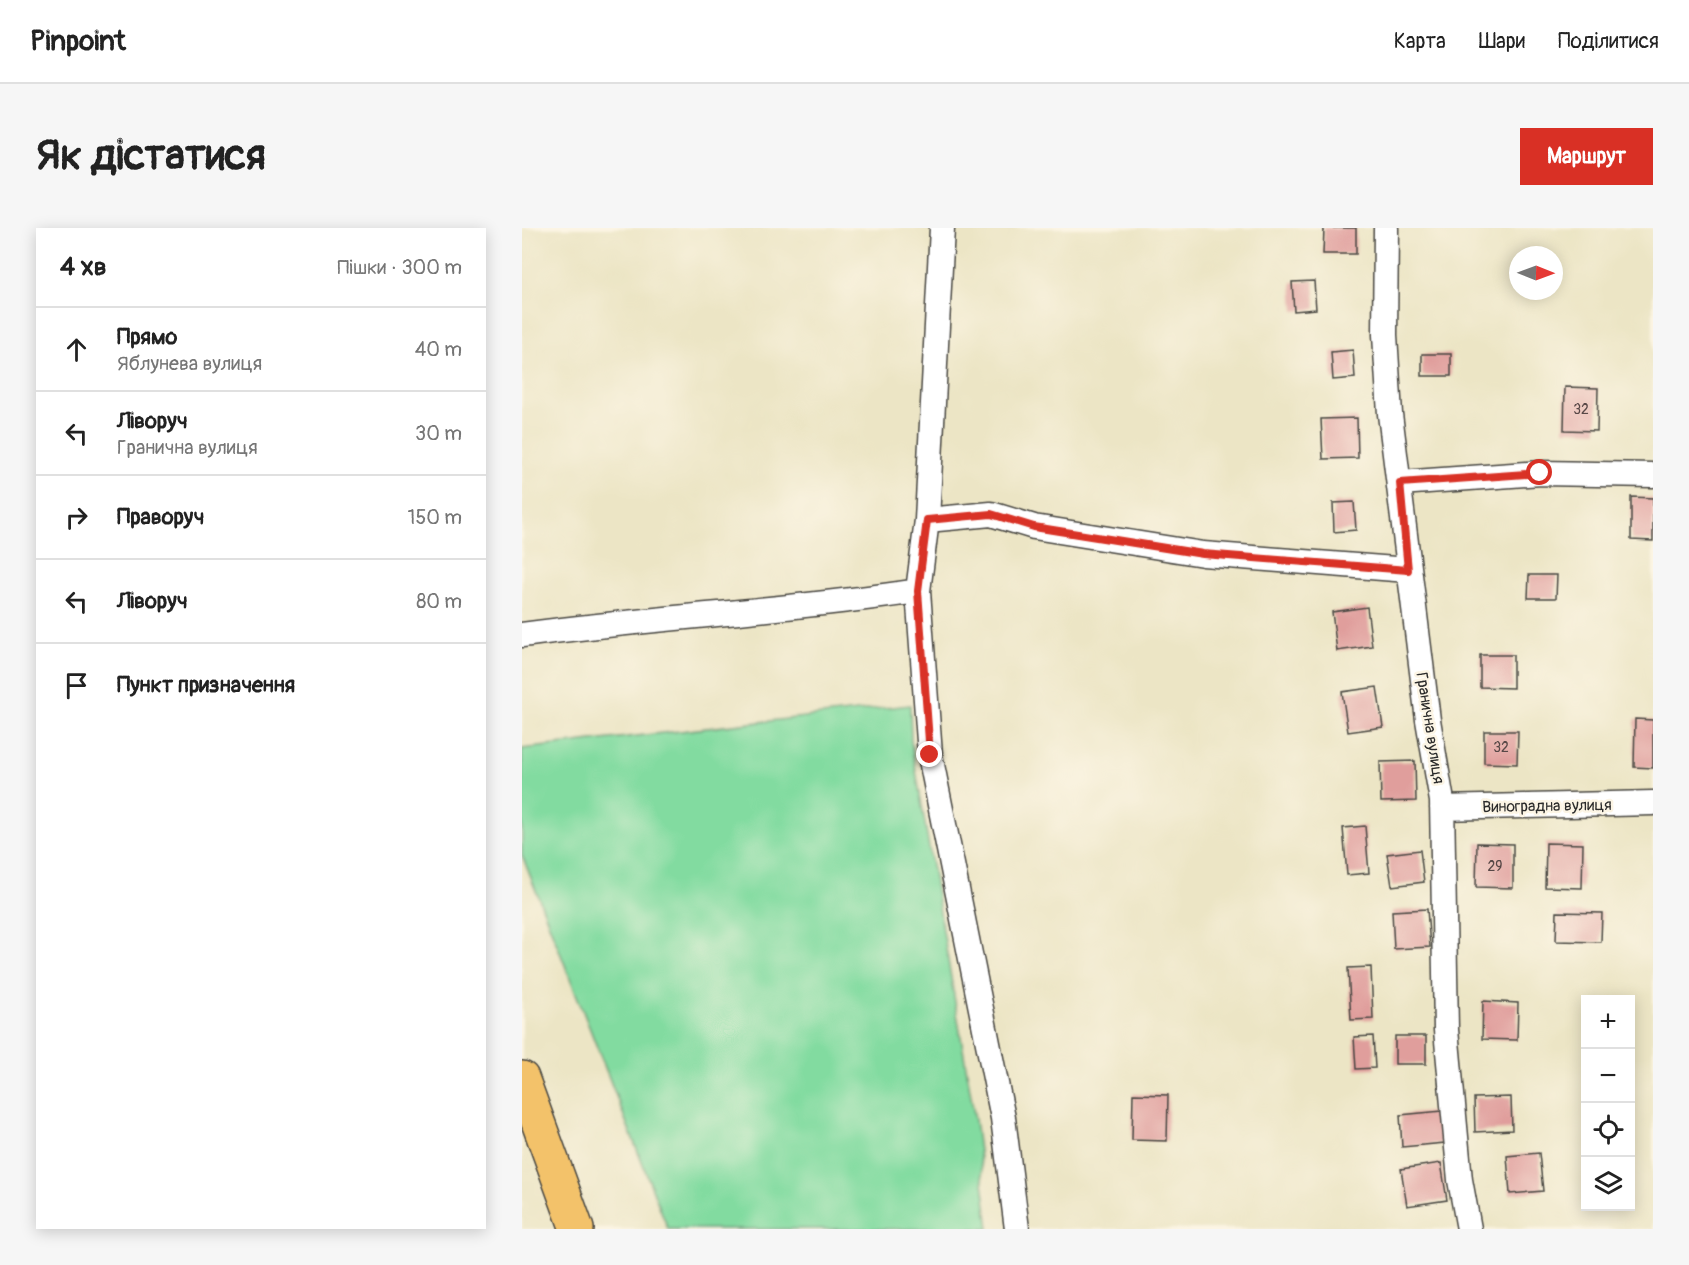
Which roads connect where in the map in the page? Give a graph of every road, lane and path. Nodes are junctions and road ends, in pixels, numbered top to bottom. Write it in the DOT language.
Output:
graph roads {
  1 [pos="942,228"];
  2 [pos="1386,228"];
  3 [pos="1653,475"];
  4 [pos="1400,483"];
  5 [pos="927,520"];
  6 [pos="1408,570"];
  7 [pos="918,591"];
  8 [pos="522,635"];
  9 [pos="1653,803"];
  10 [pos="1442,808"];
  11 [pos="522,1078"];
  12 [pos="577,1229"];
  13 [pos="1017,1229"];
  14 [pos="1469,1229"];
  1 -- 5 [label="street"];
  2 -- 4 [label="street, Гранична вулиця"];
  3 -- 4 [label="street"];
  4 -- 6 [label="street, Гранична вулиця"];
  5 -- 6 [label="street"];
  5 -- 7 [label="street"];
  6 -- 10 [label="street, Гранична вулиця"];
  7 -- 8 [label="street"];
  7 -- 13 [label="street"];
  9 -- 10 [label="street, Виноградна вулиця"];
  10 -- 14 [label="street, Гранична вулиця"];
  11 -- 12 [label="highway"];
}
